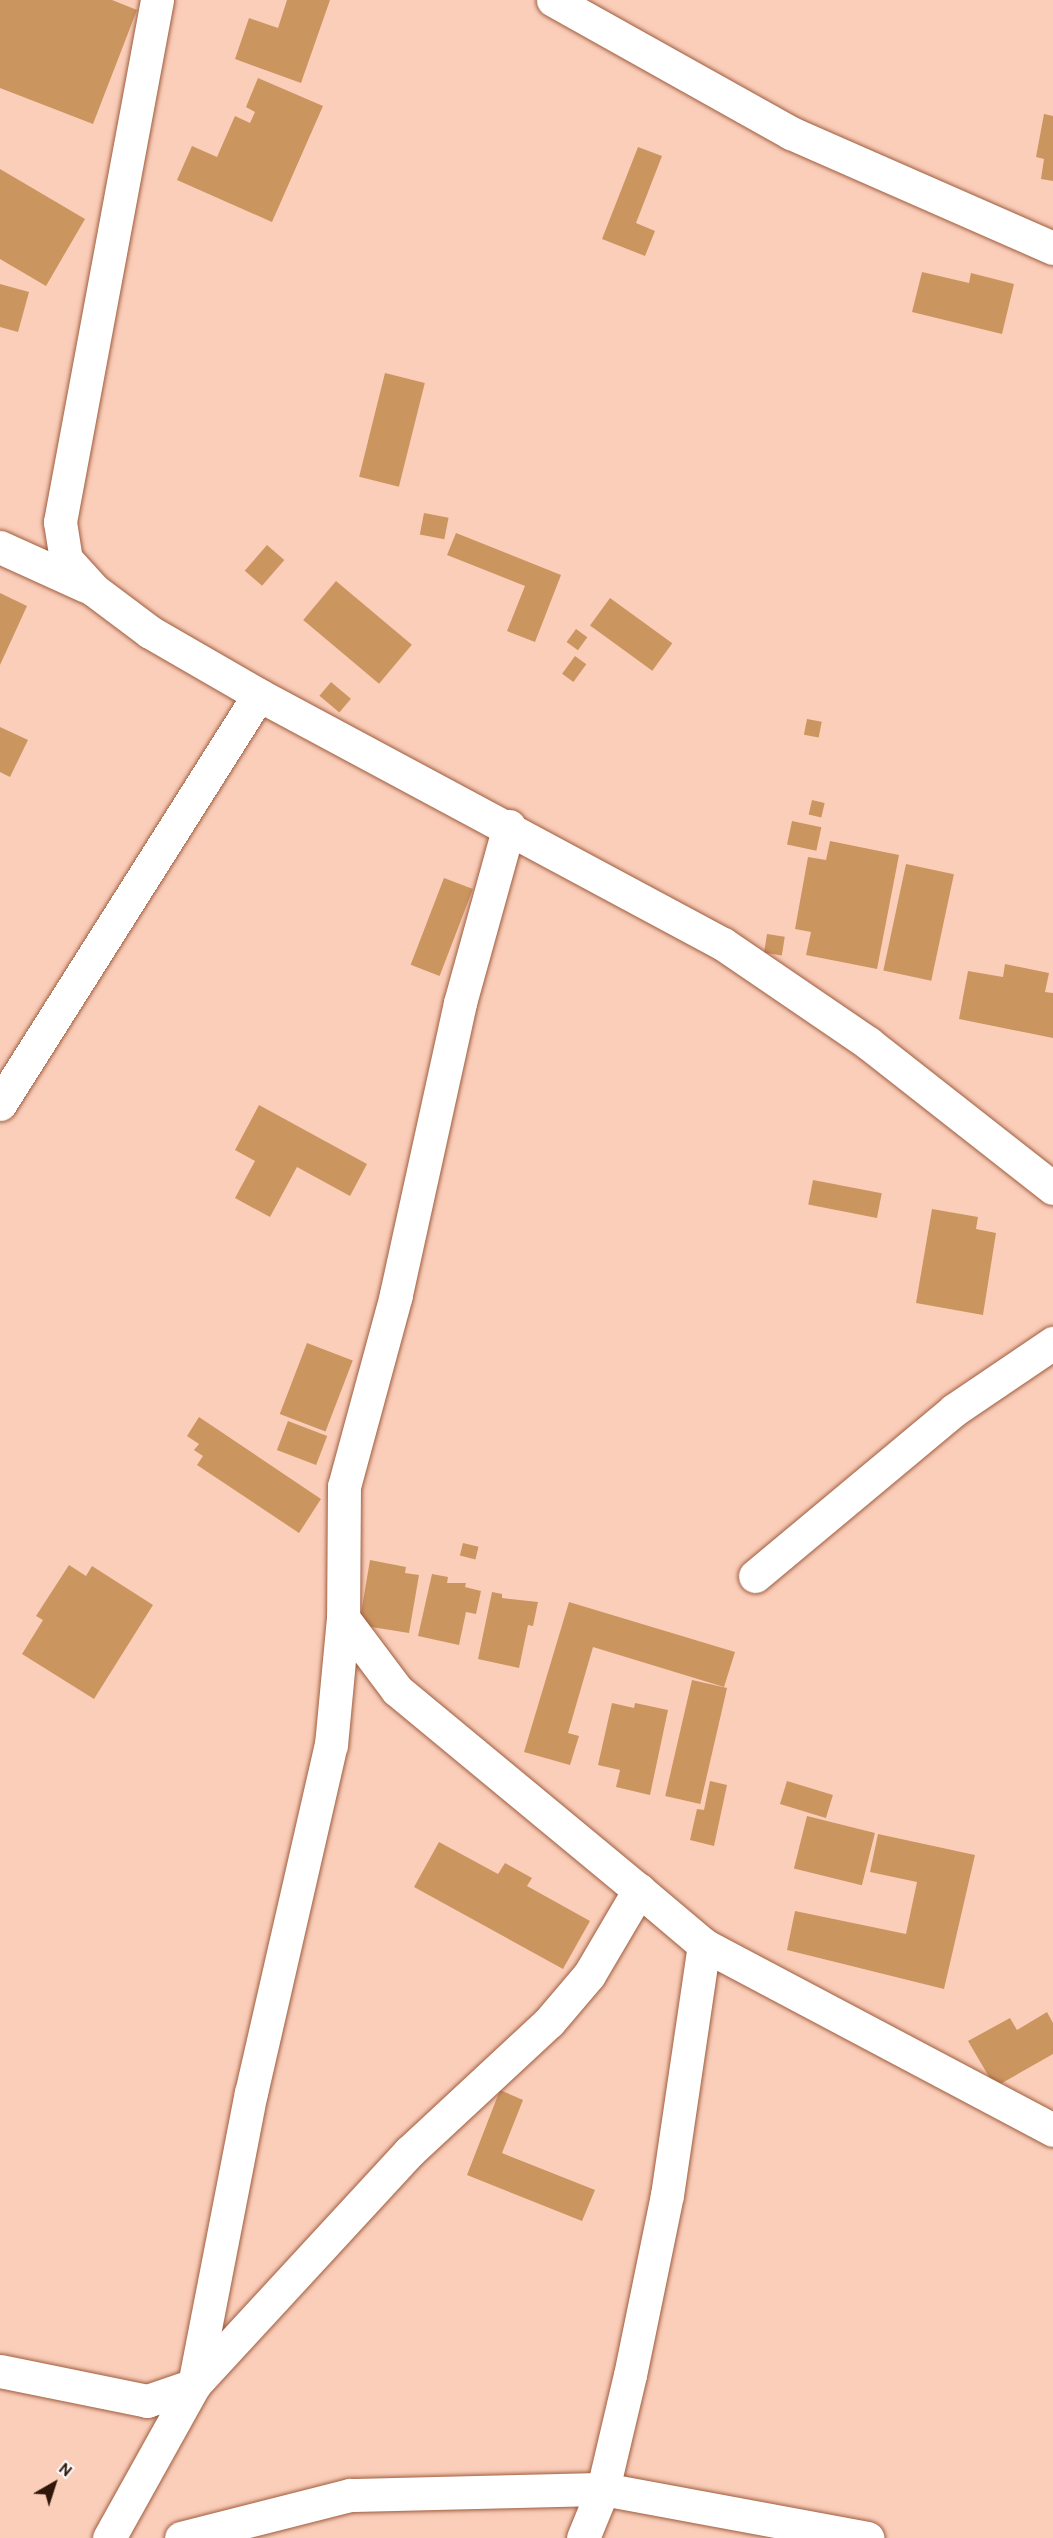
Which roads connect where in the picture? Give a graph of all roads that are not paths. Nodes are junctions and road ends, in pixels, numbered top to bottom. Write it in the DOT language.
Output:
graph roads {
  1 [pos="157,0"];
  2 [pos="552,0"];
  3 [pos="1053,248"];
  4 [pos="0,547"];
  5 [pos="94,590"];
  6 [pos="259,696"];
  7 [pos="509,826"];
  8 [pos="0,1104"];
  9 [pos="1053,1188"];
  10 [pos="1053,1343"];
  11 [pos="754,1576"];
  12 [pos="343,1618"];
  13 [pos="639,1890"];
  14 [pos="704,1945"];
  15 [pos="1053,2130"];
  16 [pos="0,2371"];
  17 [pos="194,2385"];
  18 [pos="603,2489"];
  19 [pos="109,2538"];
  20 [pos="181,2538"];
  21 [pos="583,2538"];
  22 [pos="868,2538"];
  1 -- 5 [label="street"];
  2 -- 3 [label="street"];
  4 -- 5 [label="street"];
  5 -- 6 [label="street"];
  6 -- 7 [label="street"];
  6 -- 8 [label="street"];
  7 -- 9 [label="street"];
  7 -- 12 [label="street"];
  10 -- 11 [label="street"];
  12 -- 13 [label="street"];
  12 -- 17 [label="street"];
  13 -- 14 [label="street"];
  13 -- 17 [label="street"];
  14 -- 15 [label="street"];
  14 -- 18 [label="street"];
  16 -- 17 [label="street"];
  17 -- 19 [label="street"];
  18 -- 20 [label="street"];
  18 -- 21 [label="street"];
  18 -- 22 [label="street"];
}
